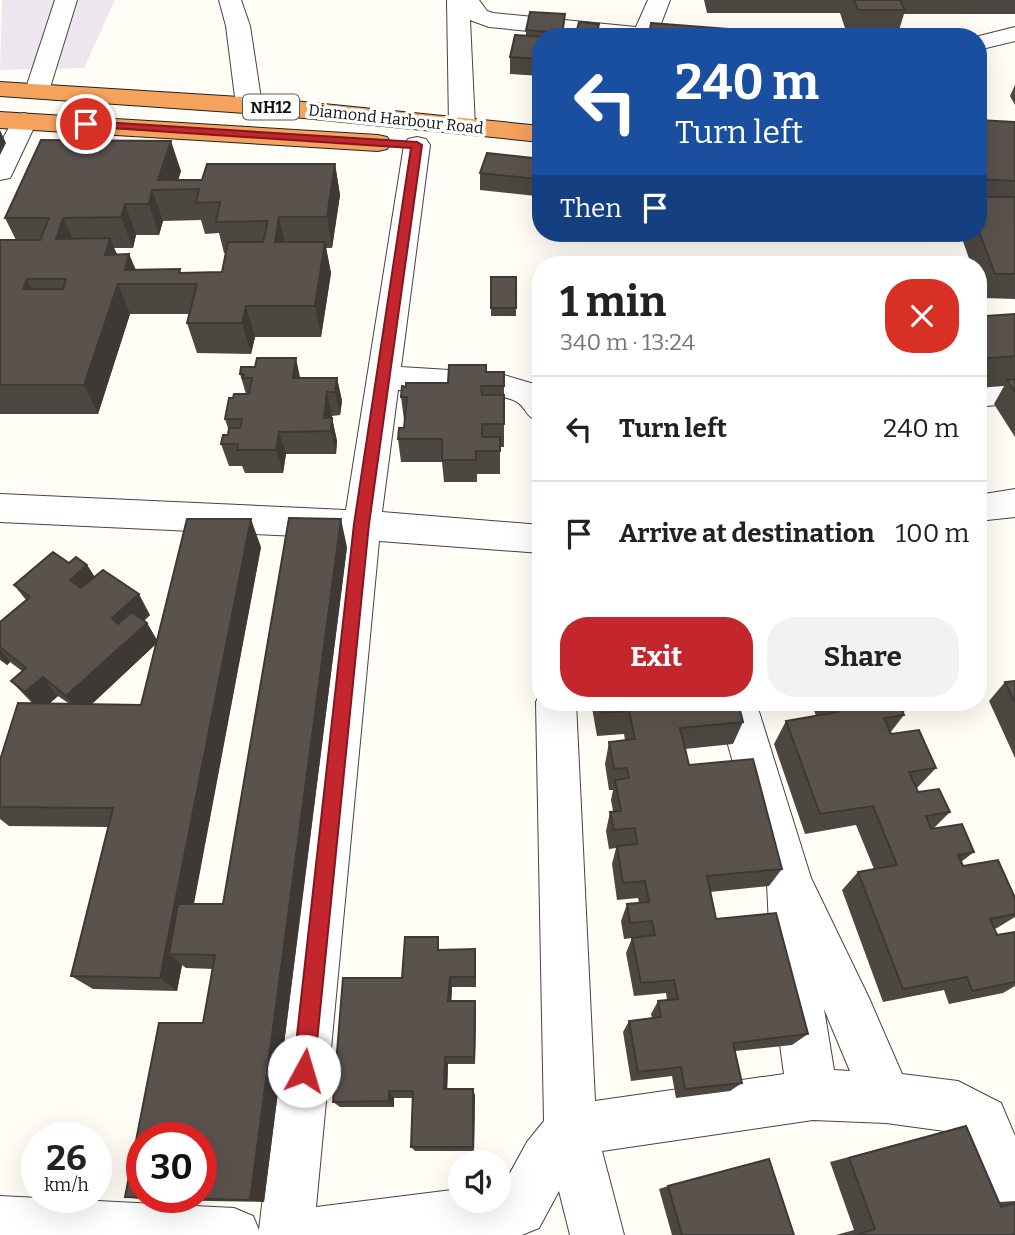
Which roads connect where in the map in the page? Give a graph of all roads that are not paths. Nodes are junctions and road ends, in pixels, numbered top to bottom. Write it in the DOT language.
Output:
graph roads {
  1 [pos="66,0"];
  2 [pos="230,0"];
  3 [pos="458,0"];
  4 [pos="468,0"];
  5 [pos="659,0"];
  6 [pos="570,28"];
  7 [pos="653,28"];
  8 [pos="1015,34"];
  9 [pos="987,41"];
  10 [pos="0,89"];
  11 [pos="37,92"];
  12 [pos="249,105"];
  13 [pos="12,120"];
  14 [pos="462,126"];
  15 [pos="532,133"];
  16 [pos="417,145"];
  17 [pos="532,156"];
  18 [pos="0,173"];
  19 [pos="385,378"];
  20 [pos="1015,391"];
  21 [pos="987,394"];
  22 [pos="532,398"];
  23 [pos="1015,503"];
  24 [pos="987,507"];
  25 [pos="0,508"];
  26 [pos="362,524"];
  27 [pos="532,538"];
  28 [pos="556,711"];
  29 [pos="739,711"];
  30 [pos="790,884"];
  31 [pos="813,1095"];
  32 [pos="886,1098"];
  33 [pos="570,1129"];
  34 [pos="1015,1203"];
  35 [pos="523,1222"];
  36 [pos="0,1223"];
  37 [pos="234,1235"];
  38 [pos="286,1235"];
  39 [pos="307,1235"];
  40 [pos="597,1235"];
  1 -- 11 [label="street"];
  2 -- 12 [label="street"];
  3 -- 14 [label="street"];
  4 -- 6 [label="street"];
  5 -- 7 [label="street"];
  8 -- 9 [label="street"];
  10 -- 11 [label="highway, Diamond Harbour Road / NH12"];
  11 -- 12 [label="highway, Diamond Harbour Road / NH12"];
  12 -- 14 [label="highway, Diamond Harbour Road / NH12"];
  13 -- 16 [label="highway, Diamond Harbour Road / NH12"];
  13 -- 18 [label="street"];
  14 -- 15 [label="highway, Diamond Harbour Road / NH12"];
  16 -- 17 [label="highway, Diamond Harbour Road / NH12"];
  16 -- 19 [label="street"];
  19 -- 22 [label="street"];
  19 -- 26 [label="street"];
  20 -- 21 [label="street"];
  23 -- 24 [label="street"];
  25 -- 26 [label="street"];
  26 -- 27 [label="street"];
  26 -- 38 [label="street"];
  28 -- 33 [label="street"];
  29 -- 30 [label="street"];
  30 -- 31 [label="street"];
  30 -- 32 [label="street"];
  31 -- 32 [label="street"];
  31 -- 33 [label="street"];
  32 -- 34 [label="street"];
  33 -- 35 [label="street"];
  33 -- 40 [label="street"];
  35 -- 39 [label="street"];
  36 -- 37 [label="street"];
}
